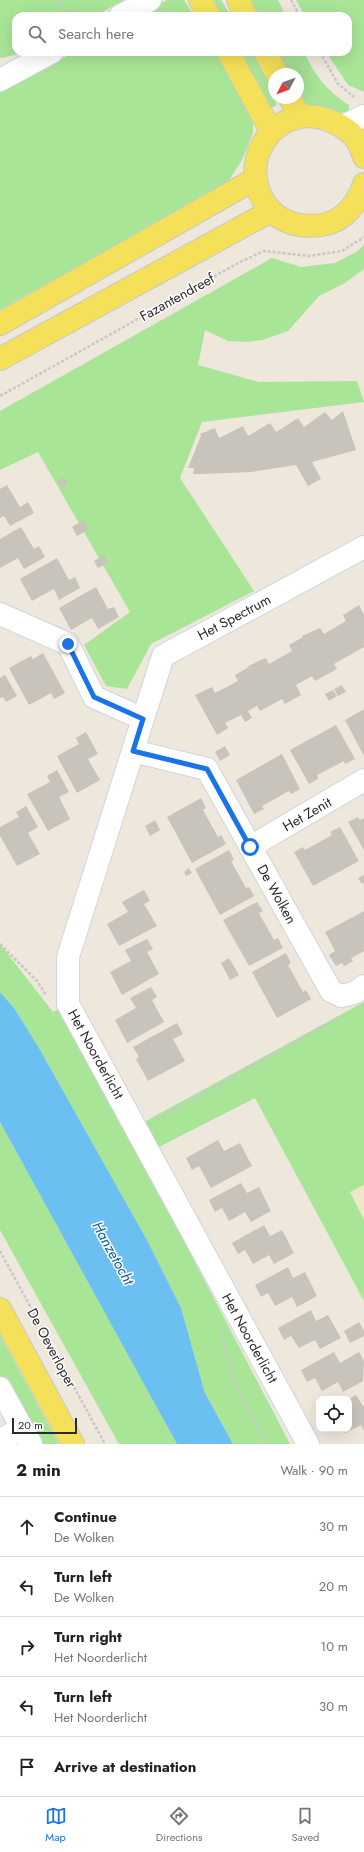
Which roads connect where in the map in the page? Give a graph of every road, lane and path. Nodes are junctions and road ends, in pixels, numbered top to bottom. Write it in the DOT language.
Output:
graph roads {
  1 [pos="59,0"];
  2 [pos="150,0"];
  3 [pos="200,0"];
  4 [pos="238,0"];
  5 [pos="291,0"];
  6 [pos="66,12"];
  7 [pos="128,12"];
  8 [pos="207,12"];
  9 [pos="244,12"];
  10 [pos="298,12"];
  11 [pos="45,56"];
  12 [pos="230,56"];
  13 [pos="267,56"];
  14 [pos="322,56"];
  15 [pos="274,68"];
  16 [pos="0,80"];
  17 [pos="295,107"];
  18 [pos="361,108"];
  19 [pos="343,126"];
  20 [pos="271,131"];
  21 [pos="364,157"];
  22 [pos="255,178"];
  23 [pos="364,184"];
  24 [pos="271,211"];
  25 [pos="364,237"];
  26 [pos="0,324"];
  27 [pos="0,359"];
  28 [pos="0,396"];
  29 [pos="364,547"];
  30 [pos="0,614"];
  31 [pos="143,719"];
  32 [pos="133,751"];
  33 [pos="364,780"];
  34 [pos="250,847"];
  35 [pos="359,989"];
  36 [pos="138,1131"];
  37 [pos="0,1251"];
  38 [pos="0,1309"];
  39 [pos="0,1388"];
  40 [pos="27,1436"];
  41 [pos="0,1440"];
  42 [pos="73,1444"];
  43 [pos="105,1444"];
  44 [pos="308,1444"];
  1 -- 6 [label="path"];
  2 -- 7 [label="street"];
  3 -- 8 [label="main road"];
  4 -- 9 [label="main road"];
  5 -- 10 [label="path"];
  11 -- 16 [label="street"];
  12 -- 20 [label="main road"];
  13 -- 15 [label="main road"];
  14 -- 18 [label="path"];
  17 -- 19 [label="main road"];
  17 -- 20 [label="main road"];
  18 -- 19 [label="street"];
  19 -- 21 [label="main road"];
  20 -- 22 [label="main road"];
  22 -- 24 [label="main road"];
  22 -- 26 [label="main road"];
  23 -- 24 [label="main road"];
  24 -- 27 [label="main road"];
  25 -- 28 [label="path, Fazantendreef"];
  29 -- 31 [label="street, Het Spectrum"];
  30 -- 31 [label="street"];
  31 -- 32 [label="street, Het Noorderlicht"];
  32 -- 34 [label="street, De Wolken"];
  32 -- 36 [label="street, Het Noorderlicht"];
  33 -- 34 [label="street, Het Zenit"];
  34 -- 35 [label="street, De Wolken"];
  35 -- 36 [label="path"];
  36 -- 44 [label="street, Het Noorderlicht"];
  37 -- 43 [label="path, De Oeverloper"];
  38 -- 42 [label="main road, De Oeverloper"];
  39 -- 40 [label="street"];
  40 -- 41 [label="street"];
}
